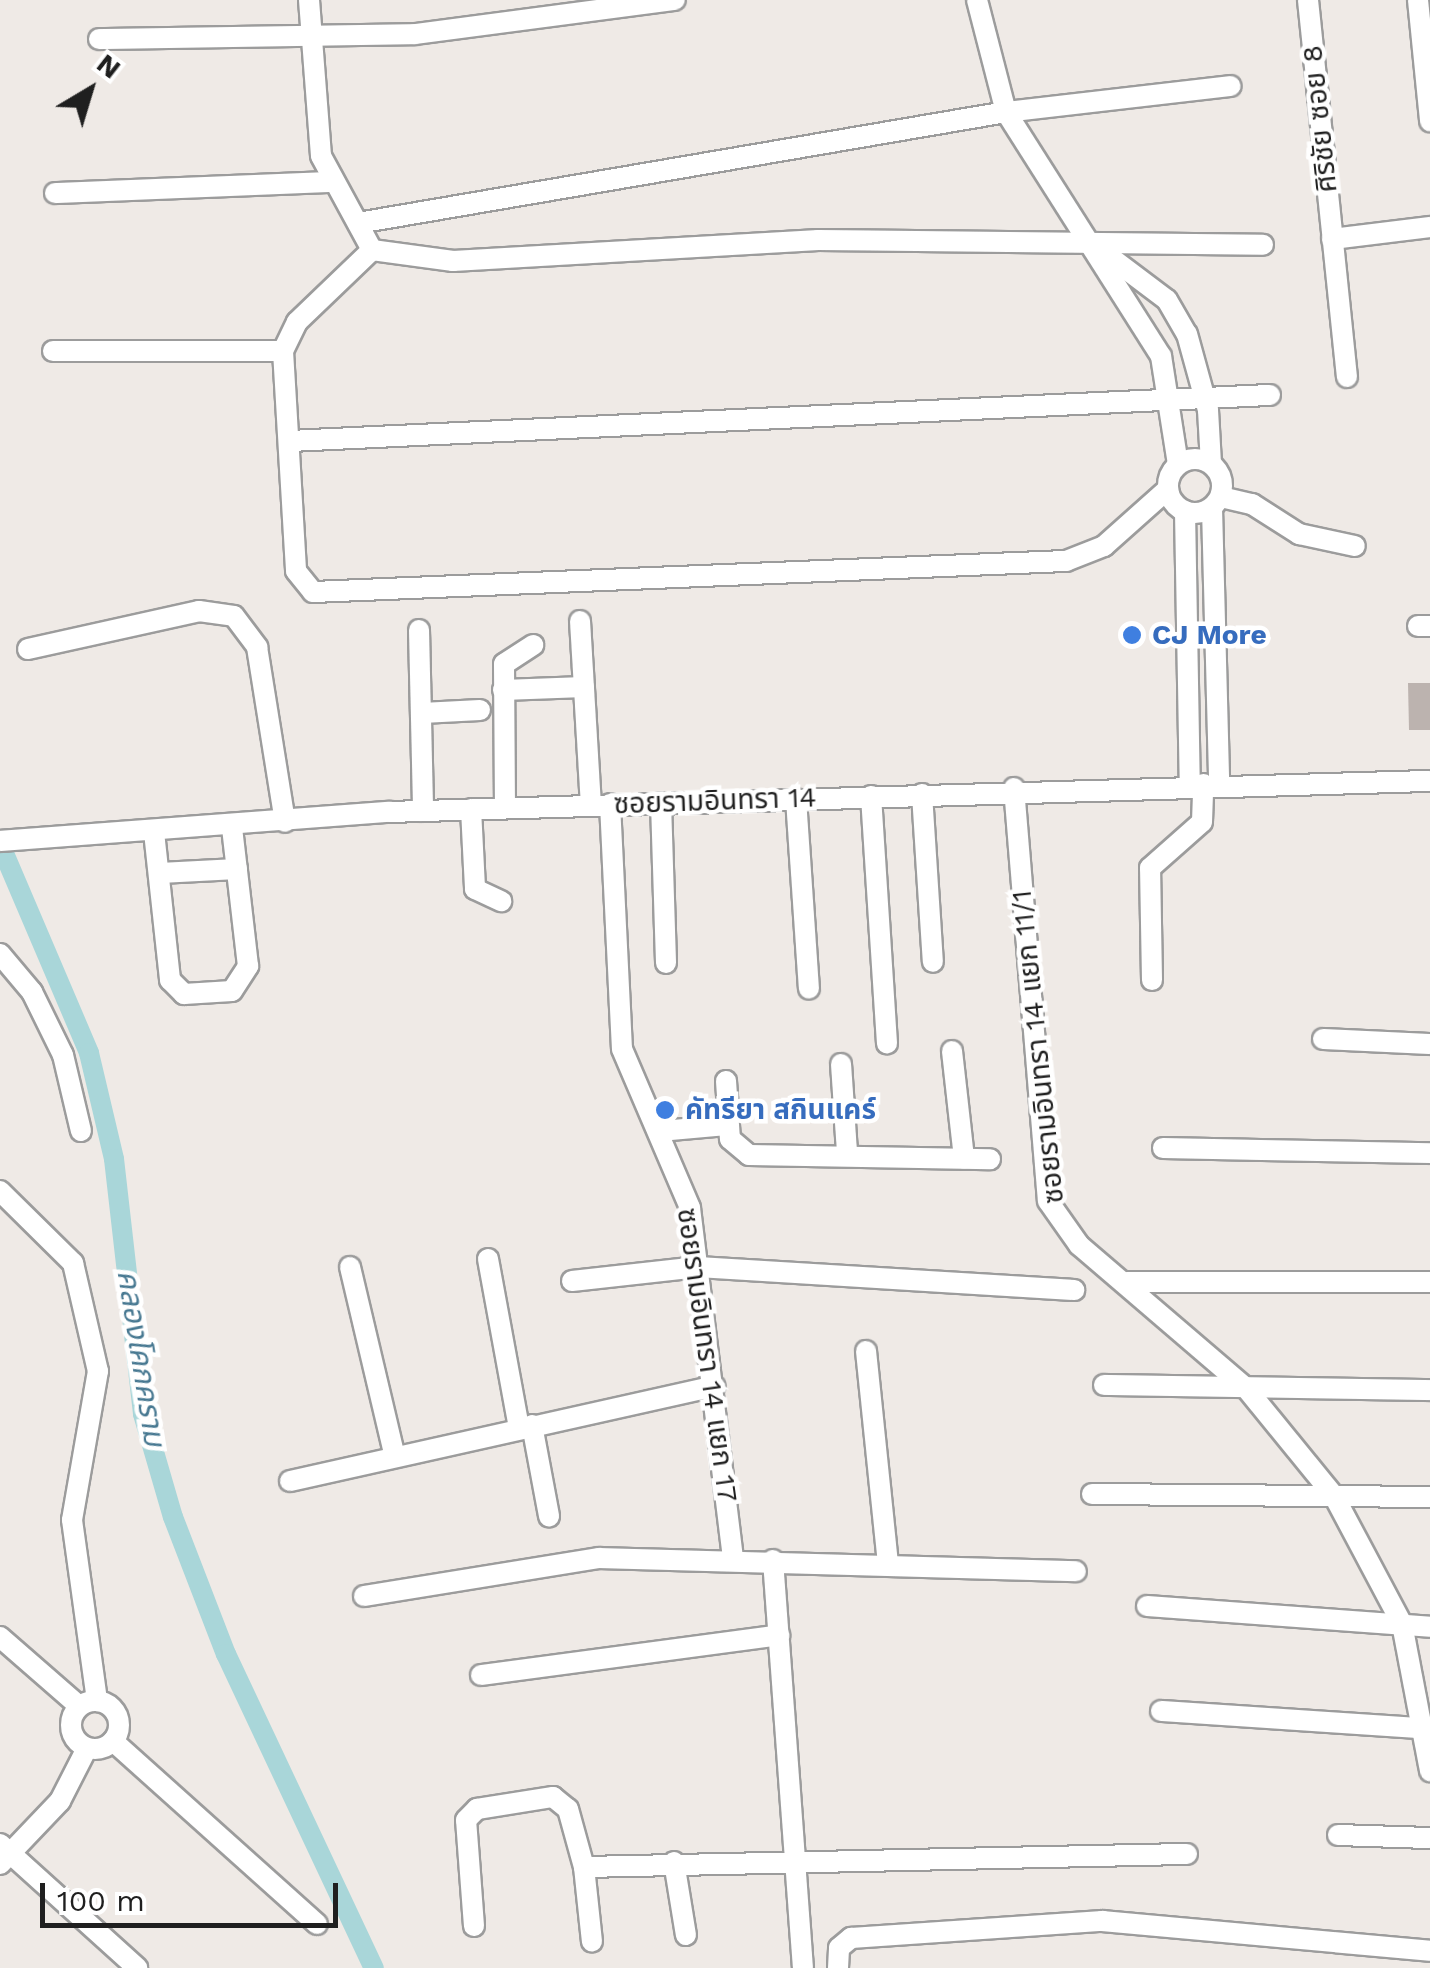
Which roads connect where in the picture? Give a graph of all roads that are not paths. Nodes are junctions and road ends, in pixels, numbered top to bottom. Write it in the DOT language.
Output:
graph roads {
  1 [pos="308,0"];
  2 [pos="674,0"];
  3 [pos="977,0"];
  4 [pos="1308,0"];
  5 [pos="1418,0"];
  6 [pos="99,39"];
  7 [pos="307,41"];
  8 [pos="1230,86"];
  9 [pos="1006,112"];
  10 [pos="1430,122"];
  11 [pos="331,182"];
  12 [pos="55,193"];
  13 [pos="358,223"];
  14 [pos="1430,227"];
  15 [pos="1332,239"];
  16 [pos="1092,244"];
  17 [pos="1263,246"];
  18 [pos="372,250"];
  19 [pos="53,351"];
  20 [pos="282,351"];
  21 [pos="1347,377"];
  22 [pos="1270,395"];
  23 [pos="1206,396"];
  24 [pos="1172,397"];
  25 [pos="290,441"];
  26 [pos="1210,463"];
  27 [pos="1178,464"];
  28 [pos="1168,489"];
  29 [pos="1216,502"];
  30 [pos="1185,511"];
  31 [pos="1355,546"];
  32 [pos="580,621"];
  33 [pos="419,630"];
  34 [pos="532,645"];
  35 [pos="28,649"];
  36 [pos="584,687"];
  37 [pos="504,690"];
  38 [pos="480,710"];
  39 [pos="422,713"];
  40 [pos="1430,781"];
  41 [pos="1204,784"];
  42 [pos="1014,788"];
  43 [pos="922,794"];
  44 [pos="870,796"];
  45 [pos="796,798"];
  46 [pos="662,802"];
  47 [pos="600,804"];
  48 [pos="505,808"];
  49 [pos="471,809"];
  50 [pos="423,811"];
  51 [pos="285,822"];
  52 [pos="232,827"];
  53 [pos="154,832"];
  54 [pos="0,841"];
  55 [pos="237,869"];
  56 [pos="160,873"];
  57 [pos="501,901"];
  58 [pos="0,954"];
  59 [pos="933,962"];
  60 [pos="666,963"];
  61 [pos="1152,980"];
  62 [pos="809,989"];
  63 [pos="1324,1039"];
  64 [pos="887,1043"];
  65 [pos="1430,1044"];
  66 [pos="952,1051"];
  67 [pos="841,1064"];
  68 [pos="726,1080"];
  69 [pos="728,1125"];
  70 [pos="81,1131"];
  71 [pos="661,1132"];
  72 [pos="1163,1148"];
  73 [pos="1430,1152"];
  74 [pos="847,1153"];
  75 [pos="964,1158"];
  76 [pos="990,1159"];
  77 [pos="0,1191"];
  78 [pos="488,1259"];
  79 [pos="350,1266"];
  80 [pos="698,1267"];
  81 [pos="572,1281"];
  82 [pos="1128,1282"];
  83 [pos="1430,1282"];
  84 [pos="1074,1290"];
  85 [pos="866,1351"];
  86 [pos="1104,1385"];
  87 [pos="716,1386"];
  88 [pos="1246,1388"];
  89 [pos="1430,1390"];
  90 [pos="526,1427"];
  91 [pos="395,1457"];
  92 [pos="290,1481"];
  93 [pos="1092,1494"];
  94 [pos="1334,1496"];
  95 [pos="1430,1497"];
  96 [pos="549,1516"];
  97 [pos="733,1560"];
  98 [pos="773,1560"];
  99 [pos="888,1563"];
  100 [pos="1076,1572"];
  101 [pos="364,1596"];
  102 [pos="1147,1606"];
  103 [pos="1394,1610"];
  104 [pos="1430,1627"];
  105 [pos="779,1636"];
  106 [pos="0,1638"];
  107 [pos="481,1675"];
  108 [pos="88,1703"];
  109 [pos="1161,1711"];
  110 [pos="1425,1729"];
  111 [pos="113,1741"];
  112 [pos="87,1748"];
  113 [pos="1430,1771"];
  114 [pos="1338,1835"];
  115 [pos="1430,1838"];
  116 [pos="4,1854"];
  117 [pos="1187,1854"];
  118 [pos="794,1856"];
  119 [pos="674,1862"];
  120 [pos="584,1867"];
  121 [pos="317,1924"];
  122 [pos="474,1926"];
  123 [pos="686,1935"];
  124 [pos="592,1942"];
  125 [pos="1430,1952"];
  126 [pos="137,1968"];
  127 [pos="803,1968"];
  128 [pos="838,1968"];
  1 -- 7 [label="street"];
  2 -- 7 [label="street"];
  3 -- 9 [label="street"];
  4 -- 15 [label="street, ศิริชัย ซอย 8"];
  5 -- 10 [label="street"];
  6 -- 7 [label="street"];
  7 -- 11 [label="street"];
  8 -- 9 [label="street"];
  9 -- 13 [label="street"];
  9 -- 16 [label="street"];
  11 -- 12 [label="street"];
  11 -- 13 [label="street"];
  13 -- 18 [label="street"];
  14 -- 15 [label="street"];
  15 -- 21 [label="street, ศิริชัย ซอย 8"];
  16 -- 17 [label="street"];
  16 -- 18 [label="street"];
  16 -- 23 [label="street"];
  16 -- 24 [label="street"];
  18 -- 20 [label="street"];
  19 -- 20 [label="street"];
  20 -- 25 [label="street"];
  22 -- 23 [label="street"];
  23 -- 24 [label="street"];
  23 -- 26 [label="street"];
  24 -- 25 [label="street"];
  24 -- 27 [label="street"];
  25 -- 28 [label="street"];
  26 -- 27 [label="street"];
  26 -- 29 [label="street"];
  27 -- 28 [label="street"];
  28 -- 30 [label="street"];
  29 -- 30 [label="street"];
  29 -- 31 [label="street"];
  29 -- 41 [label="street"];
  30 -- 41 [label="street"];
  32 -- 36 [label="street, ซอยรามอินทรา 14 แยก 17"];
  33 -- 39 [label="street"];
  34 -- 37 [label="street"];
  35 -- 51 [label="street"];
  36 -- 37 [label="street"];
  36 -- 47 [label="street, ซอยรามอินทรา 14 แยก 17"];
  37 -- 48 [label="street"];
  38 -- 39 [label="street"];
  39 -- 50 [label="street"];
  40 -- 41 [label="street, ซอยรามอินทรา 14"];
  41 -- 42 [label="street, ซอยรามอินทรา 14"];
  41 -- 61 [label="street"];
  42 -- 43 [label="street, ซอยรามอินทรา 14"];
  42 -- 82 [label="street, ซอยรามอินทรา 14 แยก 11/1"];
  43 -- 44 [label="street, ซอยรามอินทรา 14"];
  43 -- 59 [label="street"];
  44 -- 45 [label="street, ซอยรามอินทรา 14"];
  44 -- 64 [label="street"];
  45 -- 46 [label="street, ซอยรามอินทรา 14"];
  45 -- 62 [label="street"];
  46 -- 47 [label="street, ซอยรามอินทรา 14"];
  46 -- 60 [label="street"];
  47 -- 48 [label="street, ซอยรามอินทรา 14"];
  47 -- 71 [label="street, ซอยรามอินทรา 14 แยก 17"];
  48 -- 49 [label="street, ซอยรามอินทรา 14"];
  49 -- 50 [label="street, ซอยรามอินทรา 14"];
  49 -- 57 [label="street"];
  50 -- 51 [label="street, ซอยรามอินทรา 14"];
  51 -- 52 [label="street, ซอยรามอินทรา 14"];
  52 -- 53 [label="street, ซอยรามอินทรา 14"];
  52 -- 55 [label="street"];
  53 -- 54 [label="street, ซอยรามอินทรา 14"];
  53 -- 56 [label="street"];
  55 -- 56 [label="street"];
  55 -- 56 [label="street"];
  58 -- 70 [label="street"];
  63 -- 65 [label="street"];
  66 -- 75 [label="street"];
  67 -- 74 [label="street"];
  68 -- 69 [label="street"];
  69 -- 71 [label="street"];
  69 -- 74 [label="street"];
  71 -- 80 [label="street, ซอยรามอินทรา 14 แยก 17"];
  72 -- 73 [label="street"];
  74 -- 75 [label="street"];
  75 -- 76 [label="street"];
  77 -- 108 [label="street"];
  78 -- 90 [label="street"];
  79 -- 91 [label="street"];
  80 -- 81 [label="street"];
  80 -- 84 [label="street"];
  80 -- 87 [label="street, ซอยรามอินทรา 14 แยก 17"];
  82 -- 83 [label="street"];
  82 -- 88 [label="street, ซอยรามอินทรา 14 แยก 11/1"];
  85 -- 99 [label="street"];
  86 -- 88 [label="street"];
  87 -- 90 [label="street"];
  87 -- 97 [label="street, ซอยรามอินทรา 14 แยก 17"];
  88 -- 89 [label="street"];
  88 -- 94 [label="street, ซอยรามอินทรา 14 แยก 11/1"];
  90 -- 91 [label="street"];
  90 -- 96 [label="street"];
  91 -- 92 [label="street"];
  93 -- 94 [label="street"];
  94 -- 95 [label="street"];
  94 -- 103 [label="street, ซอยรามอินทรา 14 แยก 11/1"];
  97 -- 98 [label="street"];
  97 -- 101 [label="street"];
  98 -- 99 [label="street"];
  98 -- 105 [label="street"];
  99 -- 100 [label="street"];
  102 -- 103 [label="street"];
  103 -- 104 [label="street"];
  103 -- 110 [label="street, ซอยรามอินทรา 14 แยก 11/1"];
  105 -- 107 [label="street"];
  105 -- 118 [label="street"];
  106 -- 108 [label="street"];
  108 -- 111 [label="street"];
  108 -- 112 [label="street"];
  109 -- 110 [label="street"];
  110 -- 113 [label="street, ซอยรามอินทรา 14 แยก 11/1"];
  111 -- 112 [label="street"];
  111 -- 121 [label="street"];
  112 -- 116 [label="street"];
  114 -- 115 [label="street"];
  116 -- 126 [label="street"];
  117 -- 118 [label="street"];
  118 -- 119 [label="street"];
  118 -- 127 [label="street"];
  119 -- 120 [label="street"];
  119 -- 123 [label="street"];
  120 -- 122 [label="street"];
  120 -- 124 [label="street"];
  125 -- 128 [label="street"];
}
